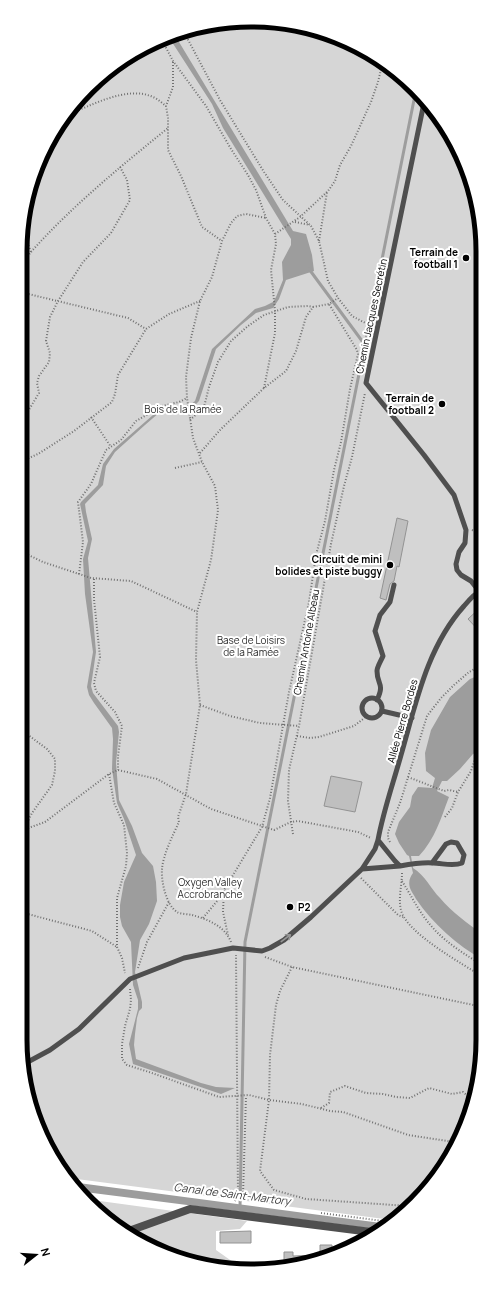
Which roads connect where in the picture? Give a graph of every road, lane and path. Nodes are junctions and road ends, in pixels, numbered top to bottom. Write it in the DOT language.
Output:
graph roads {
  1 [pos="187,37"];
  2 [pos="164,45"];
  3 [pos="173,60"];
  4 [pos="381,68"];
  5 [pos="166,106"];
  6 [pos="423,107"];
  7 [pos="76,112"];
  8 [pos="168,128"];
  9 [pos="120,167"];
  10 [pos="328,191"];
  11 [pos="300,217"];
  12 [pos="266,218"];
  13 [pos="294,222"];
  14 [pos="311,226"];
  15 [pos="275,234"];
  16 [pos="27,241"];
  17 [pos="222,241"];
  18 [pos="319,242"];
  19 [pos="31,252"];
  20 [pos="27,257"];
  21 [pos="27,294"];
  22 [pos="338,298"];
  23 [pos="58,301"];
  24 [pos="200,301"];
  25 [pos="329,304"];
  26 [pos="313,308"];
  27 [pos="275,311"];
  28 [pos="367,325"];
  29 [pos="146,329"];
  30 [pos="366,383"];
  31 [pos="264,388"];
  32 [pos="186,398"];
  33 [pos="27,413"];
  34 [pos="91,417"];
  35 [pos="190,420"];
  36 [pos="111,447"];
  37 [pos="200,453"];
  38 [pos="27,459"];
  39 [pos="202,462"];
  40 [pos="175,468"];
  41 [pos="27,555"];
  42 [pos="79,574"];
  43 [pos="94,579"];
  44 [pos="394,586"];
  45 [pos="476,586"];
  46 [pos="476,594"];
  47 [pos="197,612"];
  48 [pos="476,668"];
  49 [pos="377,700"];
  50 [pos="200,705"];
  51 [pos="382,711"];
  52 [pos="367,716"];
  53 [pos="412,718"];
  54 [pos="283,724"];
  55 [pos="299,726"];
  56 [pos="27,734"];
  57 [pos="297,736"];
  58 [pos="476,758"];
  59 [pos="118,770"];
  60 [pos="110,774"];
  61 [pos="408,777"];
  62 [pos="458,792"];
  63 [pos="186,794"];
  64 [pos="445,817"];
  65 [pos="291,822"];
  66 [pos="27,824"];
  67 [pos="264,827"];
  68 [pos="27,829"];
  69 [pos="293,834"];
  70 [pos="378,840"];
  71 [pos="393,848"];
  72 [pos="432,862"];
  73 [pos="400,866"];
  74 [pos="362,869"];
  75 [pos="357,874"];
  76 [pos="402,881"];
  77 [pos="224,888"];
  78 [pos="168,902"];
  79 [pos="27,914"];
  80 [pos="203,918"];
  81 [pos="404,918"];
  82 [pos="229,936"];
  83 [pos="117,947"];
  84 [pos="232,948"];
  85 [pos="270,958"];
  86 [pos="476,961"];
  87 [pos="292,967"];
  88 [pos="476,972"];
  89 [pos="139,976"];
  90 [pos="129,980"];
  91 [pos="476,1006"];
  92 [pos="28,1062"];
  93 [pos="238,1096"];
  94 [pos="245,1096"];
  95 [pos="468,1097"];
  96 [pos="269,1100"];
  97 [pos="321,1108"];
  98 [pos="452,1142"];
  99 [pos="243,1195"];
  100 [pos="235,1201"];
  101 [pos="402,1206"];
  102 [pos="321,1213"];
  103 [pos="383,1221"];
  104 [pos="132,1230"];
  105 [pos="368,1232"];
  1 -- 11 [label="path"];
  2 -- 3 [label="path"];
  3 -- 5 [label="path"];
  3 -- 12 [label="path"];
  4 -- 10 [label="path"];
  5 -- 7 [label="path"];
  5 -- 8 [label="path"];
  6 -- 30 [label="lane, Chemin Jacques Secrétin"];
  8 -- 9 [label="path"];
  8 -- 17 [label="path"];
  9 -- 19 [label="path"];
  9 -- 23 [label="path"];
  10 -- 11 [label="path"];
  10 -- 18 [label="path"];
  11 -- 13 [label="path"];
  11 -- 14 [label="path"];
  12 -- 15 [label="path"];
  12 -- 17 [label="path"];
  13 -- 14 [label="path"];
  13 -- 15 [label="path"];
  14 -- 18 [label="path"];
  15 -- 27 [label="path"];
  16 -- 19 [label="path"];
  17 -- 24 [label="path"];
  18 -- 22 [label="path"];
  19 -- 20 [label="path"];
  21 -- 23 [label="path"];
  22 -- 25 [label="path"];
  22 -- 28 [label="path"];
  23 -- 29 [label="path"];
  23 -- 33 [label="path"];
  24 -- 29 [label="path"];
  24 -- 32 [label="path"];
  25 -- 26 [label="path"];
  25 -- 54 [label="path"];
  26 -- 27 [label="path"];
  26 -- 31 [label="path"];
  27 -- 31 [label="path"];
  27 -- 35 [label="path"];
  29 -- 34 [label="path"];
  30 -- 45 [label="lane, Chemin Jacques Secrétin"];
  30 -- 55 [label="path, Chemin Antoine Albeau"];
  31 -- 37 [label="path"];
  32 -- 35 [label="path"];
  32 -- 36 [label="path"];
  34 -- 36 [label="path"];
  34 -- 38 [label="path"];
  35 -- 37 [label="path"];
  36 -- 42 [label="path"];
  37 -- 39 [label="path"];
  39 -- 40 [label="path"];
  39 -- 47 [label="path"];
  41 -- 42 [label="path"];
  42 -- 43 [label="path"];
  43 -- 47 [label="path"];
  43 -- 59 [label="path"];
  44 -- 49 [label="lane"];
  46 -- 53 [label="lane, Allée Pierre Bordes"];
  47 -- 50 [label="path"];
  48 -- 61 [label="path"];
  49 -- 51 [label="lane"];
  49 -- 52 [label="lane"];
  50 -- 54 [label="path"];
  50 -- 63 [label="path"];
  51 -- 52 [label="lane"];
  51 -- 53 [label="lane"];
  52 -- 57 [label="path"];
  53 -- 70 [label="lane, Allée Pierre Bordes"];
  54 -- 55 [label="path"];
  54 -- 67 [label="path"];
  55 -- 57 [label="path, Chemin Antoine Albeau"];
  56 -- 66 [label="path"];
  57 -- 65 [label="path, Chemin Antoine Albeau"];
  58 -- 62 [label="path"];
  59 -- 60 [label="path"];
  59 -- 63 [label="path"];
  60 -- 68 [label="path"];
  60 -- 83 [label="path"];
  61 -- 62 [label="path"];
  61 -- 71 [label="path"];
  62 -- 64 [label="path"];
  63 -- 67 [label="path"];
  63 -- 78 [label="path"];
  65 -- 67 [label="path"];
  65 -- 69 [label="path, Chemin Antoine Albeau"];
  65 -- 70 [label="path"];
  67 -- 77 [label="path"];
  70 -- 73 [label="lane"];
  70 -- 74 [label="lane, Allée Pierre Bordes"];
  72 -- 72 [label="lane"];
  72 -- 73 [label="lane"];
  73 -- 74 [label="lane"];
  73 -- 76 [label="path"];
  74 -- 75 [label="lane, Allée Pierre Bordes"];
  75 -- 81 [label="path"];
  84 -- 75 [label="lane, Allée Pierre Bordes, one-way"];
  76 -- 81 [label="path"];
  76 -- 86 [label="path"];
  77 -- 80 [label="path"];
  77 -- 82 [label="path"];
  78 -- 80 [label="path"];
  78 -- 89 [label="path"];
  79 -- 83 [label="path"];
  80 -- 82 [label="path"];
  81 -- 88 [label="path"];
  82 -- 84 [label="path"];
  83 -- 90 [label="path"];
  84 -- 89 [label="lane, Allée Pierre Bordes"];
  84 -- 93 [label="path"];
  85 -- 87 [label="path"];
  87 -- 91 [label="path"];
  87 -- 96 [label="path"];
  89 -- 90 [label="lane, Allée Pierre Bordes"];
  90 -- 92 [label="lane"];
  90 -- 93 [label="path"];
  93 -- 94 [label="path"];
  93 -- 100 [label="path"];
  94 -- 96 [label="path"];
  94 -- 99 [label="path"];
  95 -- 97 [label="path"];
  96 -- 97 [label="path"];
  96 -- 101 [label="path"];
  97 -- 98 [label="path"];
  102 -- 103 [label="path"];
  104 -- 105 [label="street"];
}
